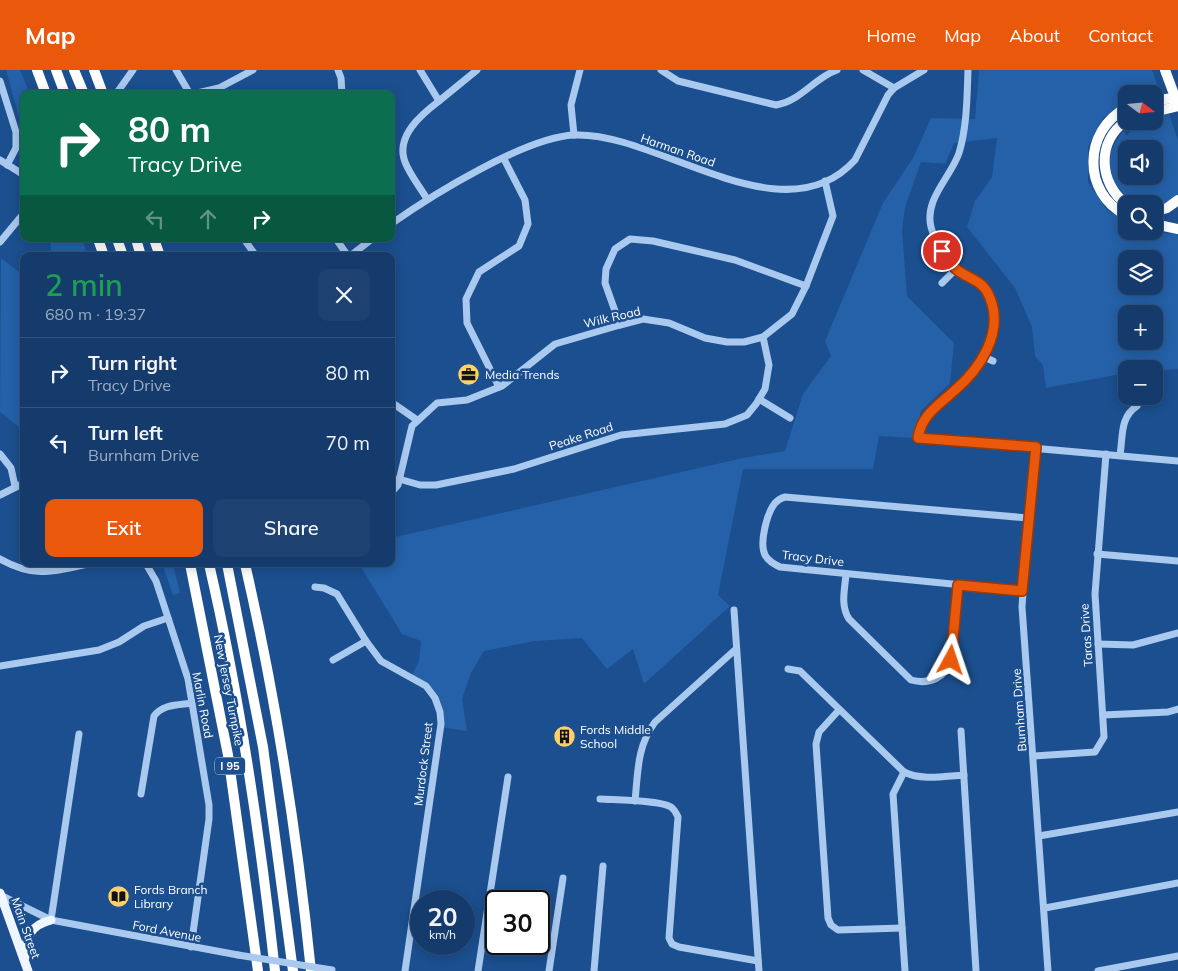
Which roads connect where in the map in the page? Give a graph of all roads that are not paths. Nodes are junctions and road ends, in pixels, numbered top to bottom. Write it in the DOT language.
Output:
graph roads {
  1 [pos="37,70"];
  2 [pos="56,70"];
  3 [pos="74,70"];
  4 [pos="94,70"];
  5 [pos="134,70"];
  6 [pos="176,70"];
  7 [pos="253,70"];
  8 [pos="338,70"];
  9 [pos="420,70"];
  10 [pos="477,70"];
  11 [pos="580,70"];
  12 [pos="662,70"];
  13 [pos="838,70"];
  14 [pos="863,70"];
  15 [pos="924,70"];
  16 [pos="968,70"];
  17 [pos="1165,70"];
  18 [pos="0,81"];
  19 [pos="894,88"];
  20 [pos="44,90"];
  21 [pos="64,90"];
  22 [pos="82,90"];
  23 [pos="102,90"];
  24 [pos="119,90"];
  25 [pos="188,90"];
  26 [pos="210,90"];
  27 [pos="342,90"];
  28 [pos="1163,100"];
  29 [pos="439,101"];
  30 [pos="1177,101"];
  31 [pos="1163,108"];
  32 [pos="1118,115"];
  33 [pos="1118,128"];
  34 [pos="574,135"];
  35 [pos="504,159"];
  36 [pos="0,160"];
  37 [pos="7,165"];
  38 [pos="20,173"];
  39 [pos="825,181"];
  40 [pos="1118,197"];
  41 [pos="427,199"];
  42 [pos="1178,200"];
  43 [pos="1163,209"];
  44 [pos="1118,210"];
  45 [pos="20,218"];
  46 [pos="395,221"];
  47 [pos="1163,226"];
  48 [pos="1178,229"];
  49 [pos="0,242"];
  50 [pos="338,242"];
  51 [pos="368,242"];
  52 [pos="346,252"];
  53 [pos="354,252"];
  54 [pos="956,269"];
  55 [pos="942,283"];
  56 [pos="806,286"];
  57 [pos="620,325"];
  58 [pos="762,337"];
  59 [pos="984,356"];
  60 [pos="993,362"];
  61 [pos="499,387"];
  62 [pos="759,398"];
  63 [pos="395,405"];
  64 [pos="1137,406"];
  65 [pos="790,418"];
  66 [pos="417,420"];
  67 [pos="1036,447"];
  68 [pos="0,454"];
  69 [pos="1106,454"];
  70 [pos="1120,455"];
  71 [pos="1178,461"];
  72 [pos="399,479"];
  73 [pos="20,484"];
  74 [pos="15,486"];
  75 [pos="395,486"];
  76 [pos="0,495"];
  77 [pos="1028,518"];
  78 [pos="1097,554"];
  79 [pos="0,559"];
  80 [pos="1178,561"];
  81 [pos="74,567"];
  82 [pos="148,567"];
  83 [pos="191,567"];
  84 [pos="210,567"];
  85 [pos="228,567"];
  86 [pos="246,567"];
  87 [pos="846,574"];
  88 [pos="958,585"];
  89 [pos="315,587"];
  90 [pos="1022,591"];
  91 [pos="734,610"];
  92 [pos="168,618"];
  93 [pos="1178,633"];
  94 [pos="366,641"];
  95 [pos="1098,644"];
  96 [pos="736,649"];
  97 [pos="333,660"];
  98 [pos="0,666"];
  99 [pos="788,669"];
  100 [pos="192,703"];
  101 [pos="1178,709"];
  102 [pos="839,710"];
  103 [pos="1103,715"];
  104 [pos="961,730"];
  105 [pos="79,734"];
  106 [pos="1034,756"];
  107 [pos="904,772"];
  108 [pos="964,774"];
  109 [pos="508,777"];
  110 [pos="141,794"];
  111 [pos="600,799"];
  112 [pos="635,801"];
  113 [pos="1178,812"];
  114 [pos="1039,836"];
  115 [pos="603,866"];
  116 [pos="562,878"];
  117 [pos="1178,883"];
  118 [pos="0,895"];
  119 [pos="1045,908"];
  120 [pos="51,920"];
  121 [pos="902,928"];
  122 [pos="191,946"];
  123 [pos="1178,956"];
  124 [pos="758,961"];
  125 [pos="27,968"];
  126 [pos="332,970"];
  127 [pos="258,971"];
  128 [pos="276,971"];
  129 [pos="293,971"];
  130 [pos="311,971"];
  131 [pos="335,971"];
  132 [pos="405,971"];
  133 [pos="478,971"];
  134 [pos="549,971"];
  135 [pos="594,971"];
  136 [pos="758,971"];
  137 [pos="906,971"];
  138 [pos="976,971"];
  139 [pos="1048,971"];
  140 [pos="1098,971"];
  1 -- 20 [label="highway"];
  2 -- 21 [label="highway"];
  3 -- 22 [label="highway"];
  4 -- 23 [label="highway"];
  5 -- 24 [label="street"];
  6 -- 25 [label="street"];
  7 -- 26 [label="street"];
  8 -- 27 [label="street"];
  9 -- 29 [label="street"];
  10 -- 29 [label="street"];
  11 -- 34 [label="street"];
  12 -- 13 [label="street"];
  14 -- 19 [label="street"];
  15 -- 19 [label="street, Harman Road"];
  16 -- 54 [label="street"];
  17 -- 30 [label="highway"];
  18 -- 37 [label="street"];
  19 -- 39 [label="street, Harman Road"];
  28 -- 30 [label="highway"];
  29 -- 41 [label="street"];
  30 -- 31 [label="highway"];
  32 -- 44 [label="highway"];
  33 -- 40 [label="highway"];
  34 -- 35 [label="street, Harman Road"];
  34 -- 39 [label="street, Harman Road"];
  35 -- 41 [label="street, Harman Road"];
  35 -- 61 [label="street"];
  36 -- 37 [label="street"];
  37 -- 38 [label="street"];
  39 -- 56 [label="street, Wilk Road"];
  41 -- 46 [label="street, Harman Road"];
  42 -- 43 [label="highway"];
  45 -- 49 [label="street"];
  47 -- 48 [label="highway"];
  50 -- 52 [label="street"];
  51 -- 53 [label="street"];
  54 -- 55 [label="street"];
  54 -- 59 [label="street"];
  56 -- 57 [label="street"];
  56 -- 58 [label="street, Wilk Road"];
  57 -- 58 [label="street, Wilk Road"];
  57 -- 61 [label="street, Wilk Road"];
  58 -- 62 [label="street, Peake Road"];
  59 -- 60 [label="street"];
  59 -- 67 [label="street"];
  61 -- 66 [label="street, Wilk Road"];
  62 -- 65 [label="street"];
  62 -- 72 [label="street, Peake Road"];
  63 -- 66 [label="street"];
  64 -- 70 [label="street"];
  66 -- 72 [label="street, Wilk Road"];
  67 -- 69 [label="street"];
  67 -- 77 [label="street, Burnham Drive"];
  68 -- 74 [label="street"];
  69 -- 70 [label="street"];
  69 -- 78 [label="street, Taras Drive"];
  70 -- 71 [label="street"];
  72 -- 75 [label="street, Wilk Road"];
  73 -- 74 [label="street"];
  74 -- 76 [label="street"];
  77 -- 87 [label="street, Tracy Drive"];
  77 -- 90 [label="street, Burnham Drive"];
  78 -- 80 [label="street"];
  78 -- 95 [label="street, Taras Drive"];
  79 -- 81 [label="street"];
  82 -- 92 [label="street, Marlin Road"];
  83 -- 127 [label="highway, New Jersey Turnpike / I 95"];
  84 -- 128 [label="highway, New Jersey Turnpike / I 95"];
  85 -- 129 [label="highway, New Jersey Turnpike"];
  86 -- 130 [label="highway"];
  87 -- 88 [label="street, Tracy Drive"];
  87 -- 88 [label="street"];
  88 -- 90 [label="street, Tracy Drive"];
  89 -- 94 [label="street, Murdock Street"];
  90 -- 106 [label="street, Burnham Drive"];
  91 -- 96 [label="street"];
  92 -- 98 [label="street"];
  92 -- 100 [label="street, Marlin Road"];
  93 -- 95 [label="street"];
  94 -- 97 [label="street"];
  94 -- 132 [label="street, Murdock Street"];
  95 -- 103 [label="street, Taras Drive"];
  96 -- 112 [label="street"];
  96 -- 124 [label="street"];
  99 -- 102 [label="street"];
  100 -- 110 [label="street"];
  100 -- 122 [label="street, Marlin Road"];
  101 -- 103 [label="street"];
  102 -- 107 [label="street"];
  102 -- 121 [label="street"];
  103 -- 106 [label="street, Taras Drive"];
  104 -- 108 [label="street"];
  105 -- 120 [label="street"];
  106 -- 114 [label="street, Burnham Drive"];
  107 -- 108 [label="street"];
  107 -- 121 [label="street"];
  108 -- 138 [label="street"];
  109 -- 133 [label="street"];
  111 -- 112 [label="street"];
  112 -- 124 [label="street"];
  113 -- 114 [label="street"];
  114 -- 119 [label="street, Burnham Drive"];
  115 -- 135 [label="street"];
  116 -- 134 [label="street"];
  117 -- 119 [label="street"];
  118 -- 120 [label="street, Ford Avenue"];
  118 -- 125 [label="main road, Main Street"];
  119 -- 139 [label="street, Burnham Drive"];
  120 -- 122 [label="street, Ford Avenue"];
  120 -- 125 [label="main road"];
  121 -- 137 [label="street"];
  122 -- 126 [label="street, Ford Avenue, bridge"];
  123 -- 140 [label="street"];
  124 -- 136 [label="street"];
  126 -- 131 [label="street, Ford Avenue"];
}
